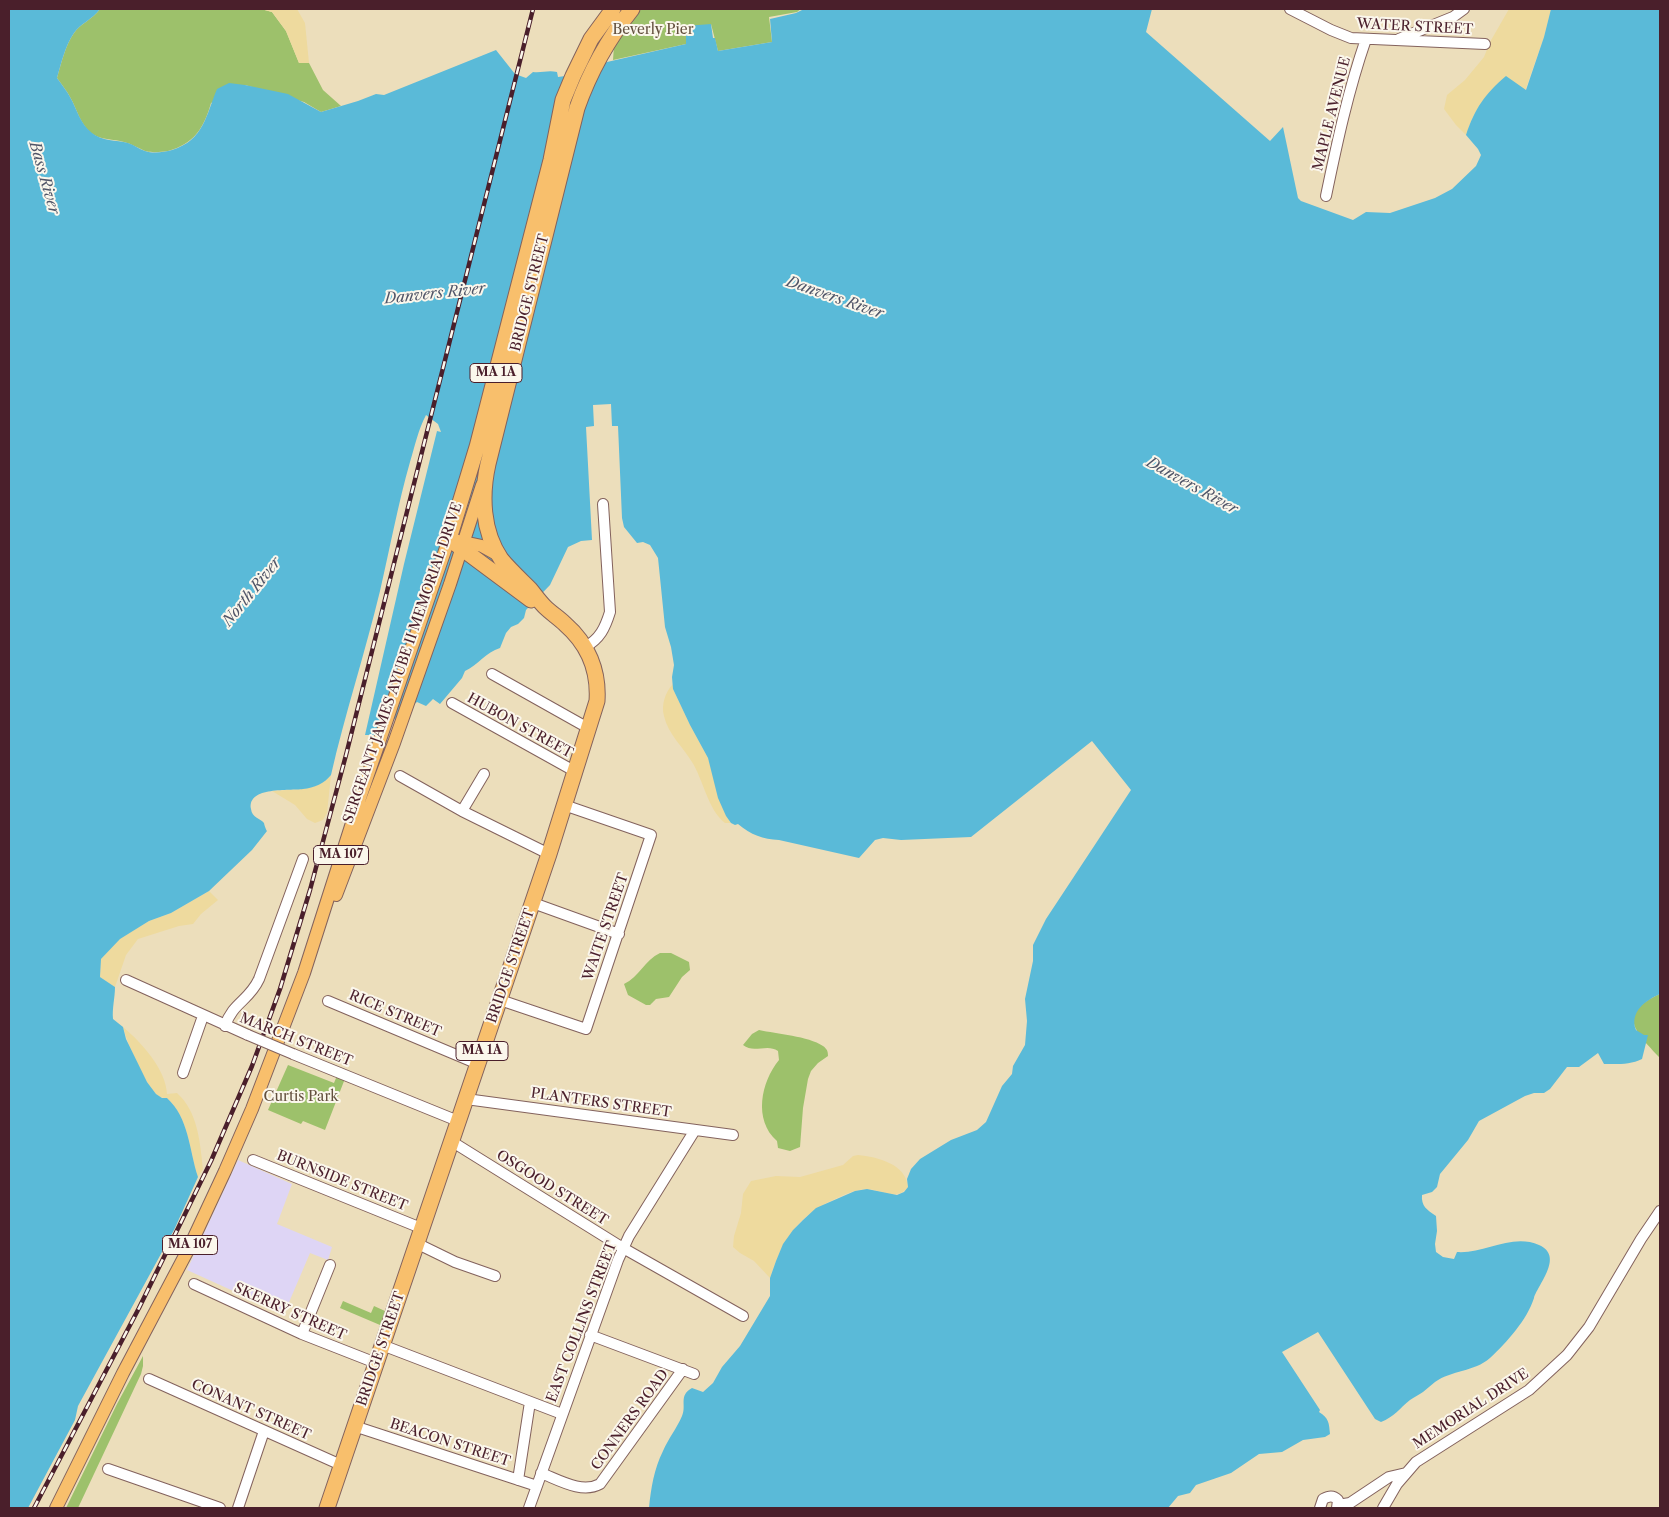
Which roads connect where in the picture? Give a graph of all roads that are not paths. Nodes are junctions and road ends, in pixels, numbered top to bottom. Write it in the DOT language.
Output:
graph roads {
  1 [pos="632,9"];
  2 [pos="1292,9"];
  3 [pos="1464,9"];
  4 [pos="614,16"];
  5 [pos="1366,40"];
  6 [pos="1396,41"];
  7 [pos="1485,44"];
  8 [pos="1326,196"];
  9 [pos="546,204"];
  10 [pos="486,473"];
  11 [pos="603,504"];
  12 [pos="458,543"];
  13 [pos="500,556"];
  14 [pos="544,606"];
  15 [pos="585,647"];
  16 [pos="492,674"];
  17 [pos="452,703"];
  18 [pos="590,728"];
  19 [pos="576,772"];
  20 [pos="484,774"];
  21 [pos="400,776"];
  22 [pos="564,805"];
  23 [pos="462,811"];
  24 [pos="549,854"];
  25 [pos="303,859"];
  26 [pos="533,903"];
  27 [pos="618,934"];
  28 [pos="304,973"];
  29 [pos="126,980"];
  30 [pos="500,1000"];
  31 [pos="328,1001"];
  32 [pos="204,1016"];
  33 [pos="225,1026"];
  34 [pos="478,1064"];
  35 [pos="183,1073"];
  36 [pos="466,1099"];
  37 [pos="458,1121"];
  38 [pos="695,1130"];
  39 [pos="733,1135"];
  40 [pos="451,1142"];
  41 [pos="253,1160"];
  42 [pos="1660,1211"];
  43 [pos="421,1228"];
  44 [pos="416,1243"];
  45 [pos="623,1248"];
  46 [pos="330,1265"];
  47 [pos="495,1276"];
  48 [pos="194,1284"];
  49 [pos="743,1316"];
  50 [pos="302,1334"];
  51 [pos="590,1335"];
  52 [pos="382,1345"];
  53 [pos="376,1364"];
  54 [pos="683,1369"];
  55 [pos="694,1374"];
  56 [pos="149,1379"];
  57 [pos="530,1402"];
  58 [pos="562,1414"];
  59 [pos="354,1426"];
  60 [pos="264,1430"];
  61 [pos="341,1465"];
  62 [pos="108,1469"];
  63 [pos="1406,1472"];
  64 [pos="541,1474"];
  65 [pos="518,1480"];
  66 [pos="537,1486"];
  67 [pos="1338,1507"];
  68 [pos="56,1508"];
  69 [pos="220,1508"];
  70 [pos="238,1508"];
  71 [pos="327,1508"];
  72 [pos="529,1508"];
  73 [pos="1320,1508"];
  74 [pos="1382,1508"];
  1 -- 4 [label="highway, MA 1A"];
  2 -- 5 [label="street, WATER STREET"];
  3 -- 6 [label="street"];
  4 -- 9 [label="highway, MA 1A"];
  5 -- 6 [label="street, WATER STREET"];
  5 -- 8 [label="street, MAPLE AVENUE"];
  6 -- 7 [label="street, WATER STREET"];
  9 -- 10 [label="highway, BRIDGE STREET / MA 1A"];
  9 -- 12 [label="highway, BRIDGE STREET / MA 1A"];
  10 -- 12 [label="main road, SERGEANT JAMES AYUBE II MEMORIAL DRIVE / MA 107"];
  10 -- 13 [label="highway, BRIDGE STREET / MA 1A"];
  11 -- 15 [label="street"];
  12 -- 13 [label="main road, BRIDGE STREET"];
  12 -- 14 [label="highway, BRIDGE STREET / MA 1A"];
  12 -- 28 [label="main road, SERGEANT JAMES AYUBE II MEMORIAL DRIVE / MA 107"];
  12 -- 28 [label="main road, SERGEANT JAMES AYUBE II MEMORIAL DRIVE / MA 107"];
  13 -- 14 [label="highway, BRIDGE STREET / MA 1A"];
  14 -- 15 [label="highway, BRIDGE STREET / MA 1A"];
  15 -- 18 [label="highway, BRIDGE STREET / MA 1A"];
  16 -- 18 [label="street"];
  17 -- 19 [label="street, HUBON STREET"];
  18 -- 19 [label="highway, BRIDGE STREET / MA 1A"];
  19 -- 22 [label="highway, BRIDGE STREET / MA 1A"];
  20 -- 23 [label="street"];
  21 -- 23 [label="street"];
  22 -- 24 [label="highway, BRIDGE STREET / MA 1A"];
  22 -- 27 [label="street, WAITE STREET"];
  23 -- 24 [label="street"];
  24 -- 26 [label="highway, BRIDGE STREET / MA 1A"];
  25 -- 33 [label="street"];
  26 -- 27 [label="street"];
  26 -- 30 [label="highway, BRIDGE STREET / MA 1A"];
  27 -- 30 [label="street, WAITE STREET"];
  28 -- 68 [label="main road, SERGEANT JAMES AYUBE II MEMORIAL DRIVE / MA 107"];
  29 -- 32 [label="street, MARCH STREET"];
  30 -- 34 [label="highway, BRIDGE STREET / MA 1A"];
  31 -- 34 [label="street, RICE STREET"];
  32 -- 33 [label="street, MARCH STREET"];
  32 -- 35 [label="street"];
  33 -- 37 [label="street, MARCH STREET, bridge"];
  34 -- 36 [label="highway, BRIDGE STREET / MA 1A"];
  36 -- 37 [label="highway, BRIDGE STREET / MA 1A"];
  36 -- 38 [label="street, PLANTERS STREET"];
  37 -- 40 [label="highway, BRIDGE STREET / MA 1A"];
  38 -- 39 [label="street, PLANTERS STREET"];
  38 -- 45 [label="street, EAST COLLINS STREET"];
  40 -- 43 [label="highway, BRIDGE STREET / MA 1A"];
  40 -- 45 [label="street, OSGOOD STREET"];
  41 -- 43 [label="street, BURNSIDE STREET"];
  42 -- 63 [label="street, MEMORIAL DRIVE"];
  43 -- 44 [label="highway, BRIDGE STREET / MA 1A"];
  44 -- 47 [label="street"];
  44 -- 52 [label="highway, BRIDGE STREET / MA 1A"];
  45 -- 49 [label="street, OSGOOD STREET"];
  45 -- 51 [label="street, EAST COLLINS STREET"];
  46 -- 50 [label="street"];
  48 -- 50 [label="street, SKERRY STREET"];
  50 -- 53 [label="street, SKERRY STREET"];
  51 -- 54 [label="street, CONNERS ROAD"];
  51 -- 58 [label="street, EAST COLLINS STREET"];
  52 -- 53 [label="highway, BRIDGE STREET / MA 1A"];
  52 -- 57 [label="street"];
  53 -- 59 [label="highway, BRIDGE STREET / MA 1A"];
  54 -- 55 [label="street, CONNERS ROAD"];
  54 -- 64 [label="street, CONNERS ROAD"];
  56 -- 60 [label="street, CONANT STREET"];
  57 -- 58 [label="street"];
  57 -- 65 [label="street"];
  58 -- 64 [label="street, EAST COLLINS STREET"];
  59 -- 61 [label="highway, BRIDGE STREET / MA 1A"];
  59 -- 65 [label="street, BEACON STREET"];
  60 -- 61 [label="street, CONANT STREET"];
  60 -- 70 [label="street"];
  61 -- 71 [label="highway, BRIDGE STREET / MA 1A"];
  62 -- 69 [label="street"];
  63 -- 67 [label="street"];
  63 -- 74 [label="street, MEMORIAL DRIVE"];
  64 -- 66 [label="street, EAST COLLINS STREET"];
  65 -- 66 [label="street, BEACON STREET"];
  66 -- 72 [label="street, EAST COLLINS STREET"];
  67 -- 73 [label="street"];
}
